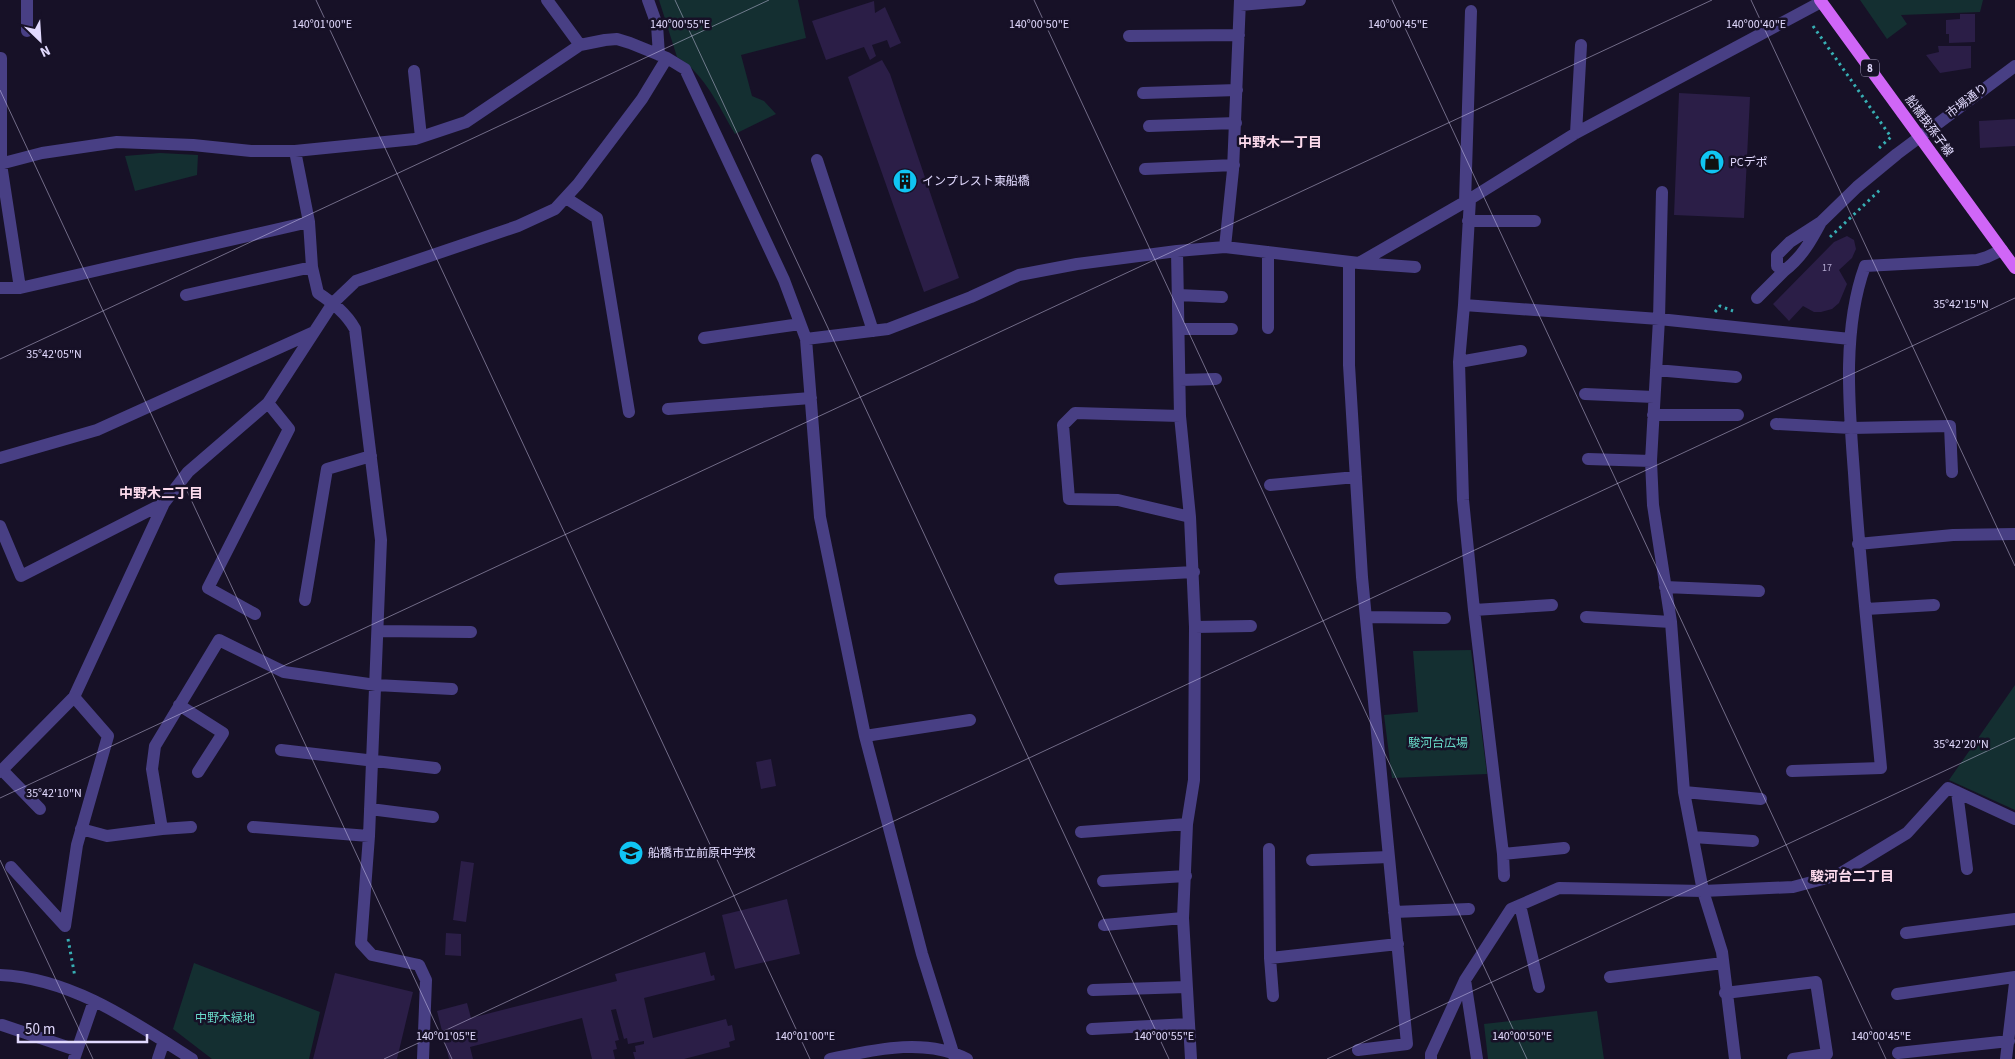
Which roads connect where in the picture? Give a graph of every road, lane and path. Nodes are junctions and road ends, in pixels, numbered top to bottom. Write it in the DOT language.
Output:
graph roads {
  1 [pos="27,0"];
  2 [pos="547,0"];
  3 [pos="648,0"];
  4 [pos="1300,0"];
  5 [pos="1821,1"];
  6 [pos="1240,2"];
  7 [pos="1471,11"];
  8 [pos="1813,26"];
  9 [pos="27,31"];
  10 [pos="1128,36"];
  11 [pos="1239,36"];
  12 [pos="1581,44"];
  13 [pos="580,45"];
  14 [pos="663,56"];
  15 [pos="1,58"];
  16 [pos="2015,66"];
  17 [pos="414,71"];
  18 [pos="1238,90"];
  19 [pos="1143,93"];
  20 [pos="1236,123"];
  21 [pos="1149,126"];
  22 [pos="1576,132"];
  23 [pos="1920,136"];
  24 [pos="421,137"];
  25 [pos="295,151"];
  26 [pos="1874,152"];
  27 [pos="818,160"];
  28 [pos="1,164"];
  29 [pos="1234,165"];
  30 [pos="1145,169"];
  31 [pos="1662,192"];
  32 [pos="566,198"];
  33 [pos="1468,201"];
  34 [pos="1468,221"];
  35 [pos="1535,221"];
  36 [pos="309,222"];
  37 [pos="1225,247"];
  38 [pos="2002,250"];
  39 [pos="1177,251"];
  40 [pos="1268,252"];
  41 [pos="1354,263"];
  42 [pos="312,267"];
  43 [pos="1415,267"];
  44 [pos="2015,268"];
  45 [pos="0,288"];
  46 [pos="20,288"];
  47 [pos="186,295"];
  48 [pos="1178,295"];
  49 [pos="1222,297"];
  50 [pos="1757,298"];
  51 [pos="333,303"];
  52 [pos="1464,305"];
  53 [pos="1659,320"];
  54 [pos="800,324"];
  55 [pos="1268,328"];
  56 [pos="1179,329"];
  57 [pos="1232,329"];
  58 [pos="873,331"];
  59 [pos="314,332"];
  60 [pos="704,338"];
  61 [pos="806,339"];
  62 [pos="1850,339"];
  63 [pos="1520,351"];
  64 [pos="1459,362"];
  65 [pos="1656,370"];
  66 [pos="1736,377"];
  67 [pos="1216,379"];
  68 [pos="1180,380"];
  69 [pos="1585,394"];
  70 [pos="1654,397"];
  71 [pos="811,398"];
  72 [pos="268,403"];
  73 [pos="668,410"];
  74 [pos="629,412"];
  75 [pos="1653,415"];
  76 [pos="1738,415"];
  77 [pos="1180,416"];
  78 [pos="1776,424"];
  79 [pos="1851,428"];
  80 [pos="371,456"];
  81 [pos="0,458"];
  82 [pos="1588,458"];
  83 [pos="1651,461"];
  84 [pos="1952,472"];
  85 [pos="1356,476"];
  86 [pos="1270,485"];
  87 [pos="164,503"];
  88 [pos="1190,517"];
  89 [pos="0,526"];
  90 [pos="2015,534"];
  91 [pos="1858,544"];
  92 [pos="1194,572"];
  93 [pos="1060,579"];
  94 [pos="1665,587"];
  95 [pos="1760,591"];
  96 [pos="305,600"];
  97 [pos="1552,605"];
  98 [pos="1934,606"];
  99 [pos="1866,608"];
  100 [pos="1474,610"];
  101 [pos="254,614"];
  102 [pos="1366,617"];
  103 [pos="1586,617"];
  104 [pos="1446,618"];
  105 [pos="1670,622"];
  106 [pos="1251,626"];
  107 [pos="1195,627"];
  108 [pos="378,631"];
  109 [pos="471,632"];
  110 [pos="376,685"];
  111 [pos="452,689"];
  112 [pos="74,697"];
  113 [pos="179,705"];
  114 [pos="970,720"];
  115 [pos="865,736"];
  116 [pos="281,750"];
  117 [pos="373,762"];
  118 [pos="435,768"];
  119 [pos="1,771"];
  120 [pos="1792,771"];
  121 [pos="198,772"];
  122 [pos="1684,792"];
  123 [pos="1957,792"];
  124 [pos="1761,799"];
  125 [pos="40,809"];
  126 [pos="370,809"];
  127 [pos="433,817"];
  128 [pos="2015,819"];
  129 [pos="1187,824"];
  130 [pos="191,827"];
  131 [pos="253,827"];
  132 [pos="82,829"];
  133 [pos="162,829"];
  134 [pos="1081,832"];
  135 [pos="369,836"];
  136 [pos="1693,837"];
  137 [pos="1753,840"];
  138 [pos="1564,848"];
  139 [pos="1270,849"];
  140 [pos="1504,854"];
  141 [pos="1389,857"];
  142 [pos="1312,860"];
  143 [pos="11,867"];
  144 [pos="1967,869"];
  145 [pos="1186,876"];
  146 [pos="1504,876"];
  147 [pos="1103,881"];
  148 [pos="1703,892"];
  149 [pos="1520,905"];
  150 [pos="1470,909"];
  151 [pos="1394,912"];
  152 [pos="1183,918"];
  153 [pos="2015,919"];
  154 [pos="1104,925"];
  155 [pos="65,926"];
  156 [pos="1906,933"];
  157 [pos="1398,944"];
  158 [pos="1270,958"];
  159 [pos="1723,962"];
  160 [pos="0,975"];
  161 [pos="1610,977"];
  162 [pos="1465,980"];
  163 [pos="2015,984"];
  164 [pos="1186,987"];
  165 [pos="1539,987"];
  166 [pos="1093,990"];
  167 [pos="1725,993"];
  168 [pos="79,994"];
  169 [pos="1897,994"];
  170 [pos="1273,996"];
  171 [pos="94,1001"];
  172 [pos="1189,1024"];
  173 [pos="2,1025"];
  174 [pos="1092,1029"];
  175 [pos="164,1041"];
  176 [pos="2009,1049"];
  177 [pos="1358,1050"];
  178 [pos="1898,1053"];
  179 [pos="75,1055"];
  180 [pos="955,1056"];
  181 [pos="158,1059"];
  182 [pos="192,1059"];
  183 [pos="423,1059"];
  184 [pos="830,1059"];
  185 [pos="967,1059"];
  186 [pos="1191,1059"];
  187 [pos="1431,1059"];
  188 [pos="1477,1059"];
  189 [pos="1735,1059"];
  190 [pos="1793,1059"];
  1 -- 9 [label="street"];
  2 -- 13 [label="street"];
  3 -- 14 [label="street"];
  4 -- 6 [label="street"];
  5 -- 22 [label="street"];
  5 -- 23 [label="main road, 船橋我孫子線 / 8"];
  6 -- 11 [label="street"];
  7 -- 33 [label="street"];
  8 -- 26 [label="path"];
  10 -- 11 [label="street"];
  11 -- 18 [label="street"];
  12 -- 22 [label="street"];
  13 -- 14 [label="street"];
  13 -- 24 [label="street"];
  14 -- 32 [label="street"];
  14 -- 54 [label="street"];
  15 -- 28 [label="street"];
  16 -- 23 [label="street, 市場通り"];
  17 -- 24 [label="street"];
  18 -- 19 [label="street"];
  18 -- 20 [label="street"];
  20 -- 21 [label="street"];
  20 -- 29 [label="street"];
  22 -- 33 [label="street"];
  23 -- 38 [label="main road, 船橋我孫子線 / 8"];
  23 -- 50 [label="street, 市場通り"];
  24 -- 25 [label="street"];
  25 -- 28 [label="street"];
  25 -- 36 [label="street"];
  27 -- 58 [label="street"];
  28 -- 46 [label="street"];
  29 -- 30 [label="street"];
  29 -- 37 [label="street"];
  31 -- 53 [label="street"];
  32 -- 51 [label="street"];
  32 -- 74 [label="street"];
  33 -- 34 [label="street"];
  33 -- 41 [label="street"];
  34 -- 35 [label="street"];
  34 -- 52 [label="street"];
  36 -- 42 [label="street"];
  36 -- 46 [label="street"];
  37 -- 39 [label="street"];
  37 -- 40 [label="street"];
  38 -- 44 [label="main road, 船橋我孫子線 / 8"];
  38 -- 62 [label="street"];
  39 -- 48 [label="street"];
  39 -- 58 [label="street"];
  40 -- 41 [label="street"];
  40 -- 55 [label="street"];
  41 -- 43 [label="street"];
  41 -- 85 [label="street"];
  42 -- 47 [label="street"];
  42 -- 51 [label="street"];
  45 -- 46 [label="street"];
  48 -- 49 [label="street"];
  48 -- 56 [label="street"];
  51 -- 59 [label="street"];
  51 -- 80 [label="street"];
  52 -- 53 [label="street"];
  52 -- 64 [label="street"];
  53 -- 62 [label="street"];
  53 -- 65 [label="street"];
  54 -- 60 [label="street"];
  54 -- 61 [label="street"];
  56 -- 57 [label="street"];
  56 -- 68 [label="street"];
  58 -- 61 [label="street"];
  59 -- 72 [label="street"];
  59 -- 81 [label="street"];
  61 -- 71 [label="street"];
  62 -- 79 [label="street"];
  63 -- 64 [label="street"];
  64 -- 100 [label="street"];
  65 -- 66 [label="street"];
  65 -- 70 [label="street"];
  67 -- 68 [label="street"];
  68 -- 77 [label="street"];
  69 -- 70 [label="street"];
  70 -- 75 [label="street"];
  71 -- 73 [label="street"];
  71 -- 115 [label="street"];
  72 -- 87 [label="street"];
  72 -- 101 [label="street"];
  75 -- 76 [label="street"];
  75 -- 83 [label="street"];
  77 -- 88 [label="street"];
  77 -- 88 [label="street"];
  78 -- 79 [label="street"];
  79 -- 84 [label="street"];
  79 -- 91 [label="street"];
  80 -- 96 [label="street"];
  80 -- 108 [label="street"];
  82 -- 83 [label="street"];
  83 -- 94 [label="street"];
  85 -- 86 [label="street"];
  85 -- 102 [label="street"];
  87 -- 89 [label="street"];
  87 -- 112 [label="street"];
  88 -- 92 [label="street"];
  90 -- 91 [label="street"];
  91 -- 99 [label="street"];
  92 -- 93 [label="street"];
  92 -- 107 [label="street"];
  94 -- 95 [label="street"];
  94 -- 105 [label="street"];
  97 -- 100 [label="street"];
  98 -- 99 [label="street"];
  99 -- 120 [label="street"];
  100 -- 140 [label="street"];
  102 -- 104 [label="street"];
  102 -- 141 [label="street"];
  103 -- 105 [label="street"];
  105 -- 122 [label="street"];
  106 -- 107 [label="street"];
  107 -- 129 [label="street"];
  108 -- 109 [label="street"];
  108 -- 110 [label="street"];
  110 -- 111 [label="street"];
  110 -- 113 [label="street"];
  110 -- 117 [label="street"];
  112 -- 119 [label="street"];
  112 -- 132 [label="street"];
  113 -- 121 [label="street"];
  113 -- 133 [label="street"];
  114 -- 115 [label="street"];
  115 -- 180 [label="street"];
  116 -- 117 [label="street"];
  117 -- 118 [label="street"];
  117 -- 126 [label="street"];
  119 -- 125 [label="street"];
  122 -- 124 [label="street"];
  122 -- 136 [label="street"];
  123 -- 128 [label="street"];
  123 -- 144 [label="street"];
  123 -- 148 [label="street"];
  126 -- 127 [label="street"];
  126 -- 135 [label="street"];
  129 -- 134 [label="street"];
  129 -- 145 [label="street"];
  130 -- 133 [label="street"];
  131 -- 135 [label="street"];
  132 -- 133 [label="street"];
  132 -- 155 [label="street"];
  135 -- 183 [label="street"];
  136 -- 137 [label="street"];
  136 -- 148 [label="street"];
  138 -- 140 [label="street"];
  139 -- 158 [label="street"];
  140 -- 146 [label="street"];
  141 -- 142 [label="street"];
  141 -- 151 [label="street"];
  143 -- 155 [label="street"];
  145 -- 147 [label="street"];
  145 -- 152 [label="street"];
  148 -- 149 [label="street"];
  148 -- 159 [label="street"];
  149 -- 162 [label="street"];
  149 -- 165 [label="street"];
  150 -- 151 [label="street"];
  151 -- 157 [label="street"];
  152 -- 154 [label="street"];
  152 -- 164 [label="street"];
  153 -- 156 [label="street"];
  155 -- 168 [label="path"];
  157 -- 158 [label="street"];
  157 -- 177 [label="street"];
  158 -- 170 [label="street"];
  159 -- 161 [label="street"];
  159 -- 167 [label="street"];
  160 -- 168 [label="street"];
  162 -- 187 [label="street"];
  162 -- 188 [label="street"];
  163 -- 169 [label="street"];
  163 -- 176 [label="street"];
  164 -- 166 [label="street"];
  164 -- 172 [label="street"];
  167 -- 189 [label="street"];
  167 -- 190 [label="street"];
  168 -- 171 [label="street"];
  171 -- 175 [label="street"];
  171 -- 179 [label="street"];
  172 -- 174 [label="street"];
  172 -- 186 [label="street"];
  173 -- 179 [label="street"];
  175 -- 181 [label="street"];
  175 -- 182 [label="street"];
  176 -- 178 [label="street"];
  180 -- 184 [label="street"];
  180 -- 185 [label="street"];
}
